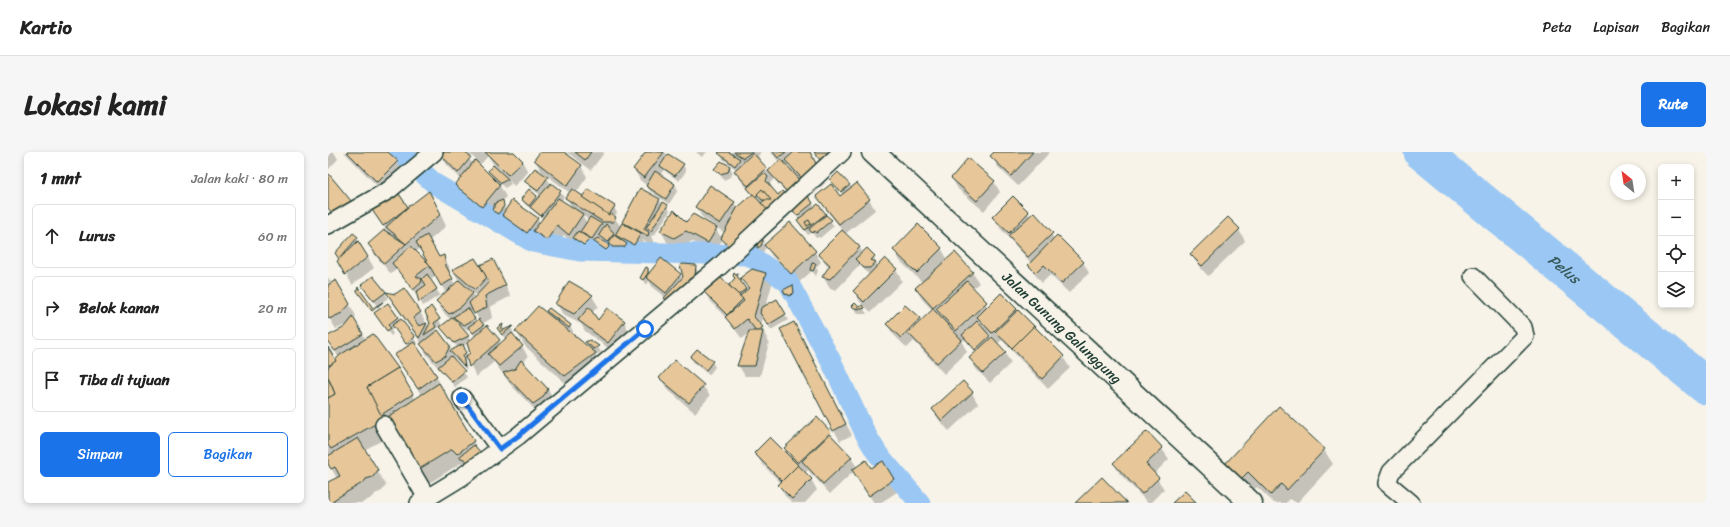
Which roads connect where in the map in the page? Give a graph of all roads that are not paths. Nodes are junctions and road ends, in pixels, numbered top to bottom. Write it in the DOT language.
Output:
graph roads {
  1 [pos="842,152"];
  2 [pos="873,152"];
  3 [pos="433,154"];
  4 [pos="328,225"];
  5 [pos="1473,276"];
  6 [pos="462,398"];
  7 [pos="384,425"];
  8 [pos="500,449"];
  9 [pos="423,500"];
  10 [pos="1251,503"];
  11 [pos="1411,503"];
  1 -- 8 [label="street"];
  2 -- 10 [label="street, Jalan Gunung Galunggung"];
  3 -- 4 [label="street"];
  5 -- 11 [label="street"];
  6 -- 8 [label="street"];
  7 -- 9 [label="street"];
  8 -- 9 [label="street"];
}
